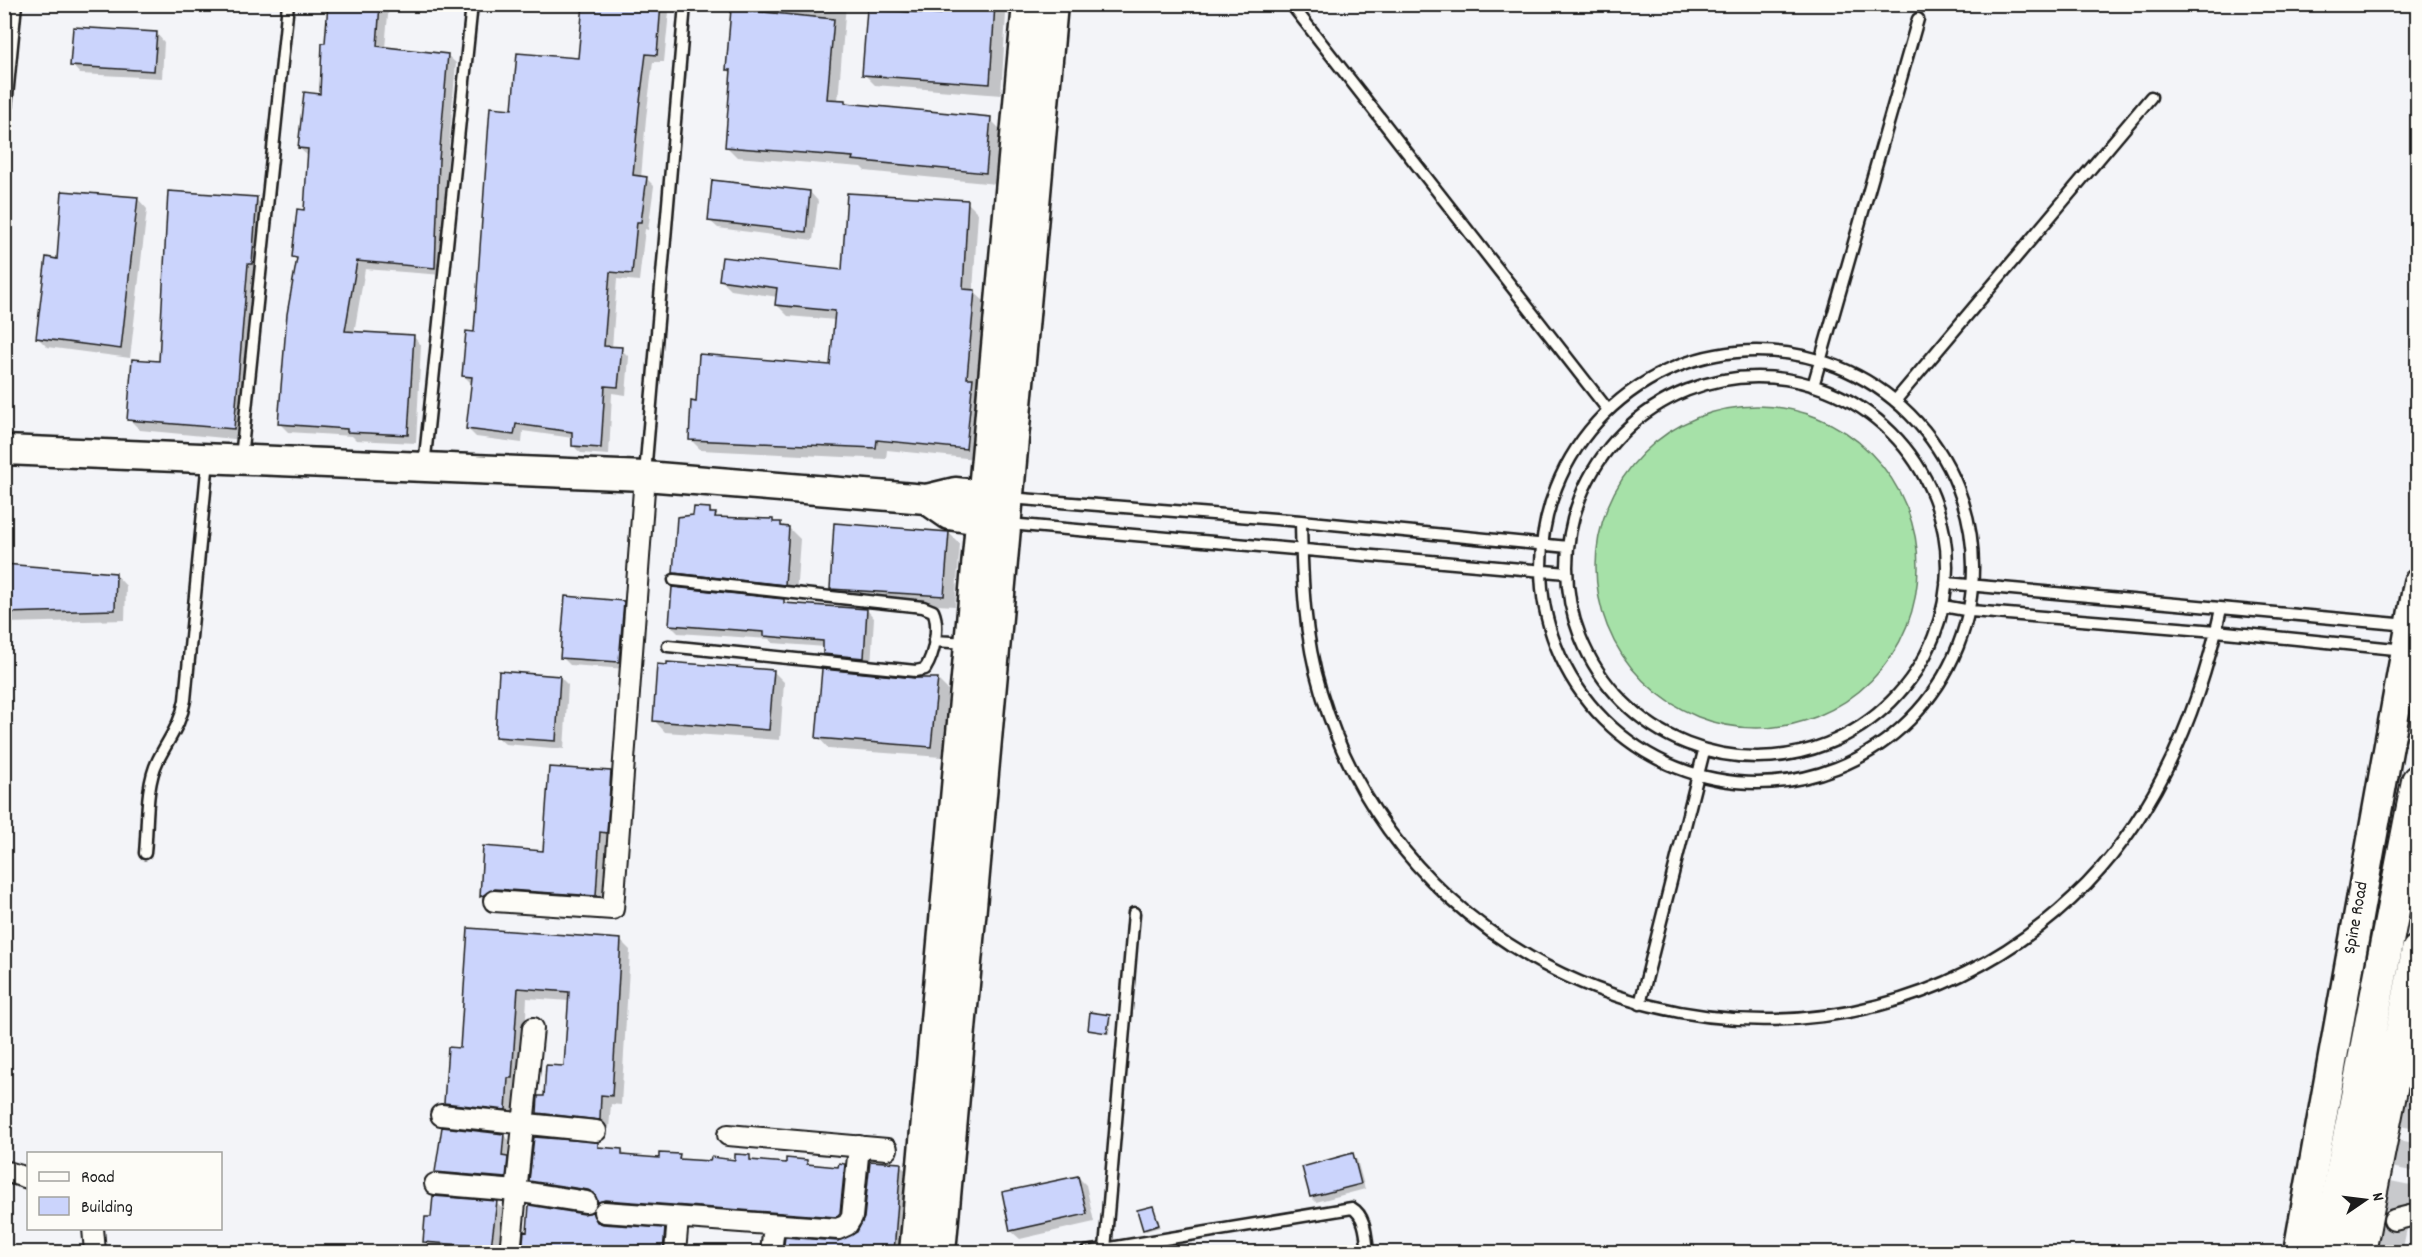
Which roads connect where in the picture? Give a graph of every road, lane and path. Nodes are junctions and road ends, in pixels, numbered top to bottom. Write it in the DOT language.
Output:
graph roads {
  1 [pos="16,4"];
  2 [pos="288,4"];
  3 [pos="472,4"];
  4 [pos="685,4"];
  5 [pos="1027,4"];
  6 [pos="1053,4"];
  7 [pos="1291,4"];
  8 [pos="1918,19"];
  9 [pos="2151,97"];
  10 [pos="4,128"];
  11 [pos="1820,360"];
  12 [pos="1813,386"];
  13 [pos="1894,401"];
  14 [pos="1608,410"];
  15 [pos="4,450"];
  16 [pos="208,457"];
  17 [pos="241,458"];
  18 [pos="424,469"];
  19 [pos="645,476"];
  20 [pos="994,510"];
  21 [pos="1301,521"];
  22 [pos="1542,544"];
  23 [pos="1568,547"];
  24 [pos="1302,550"];
  25 [pos="1541,571"];
  26 [pos="1567,573"];
  27 [pos="674,580"];
  28 [pos="1946,583"];
  29 [pos="2418,583"];
  30 [pos="1974,586"];
  31 [pos="1943,606"];
  32 [pos="2221,609"];
  33 [pos="1971,611"];
  34 [pos="2216,631"];
  35 [pos="2413,638"];
  36 [pos="934,641"];
  37 [pos="969,643"];
  38 [pos="668,646"];
  39 [pos="1704,751"];
  40 [pos="1696,776"];
  41 [pos="2418,781"];
  42 [pos="145,853"];
  43 [pos="494,901"];
  44 [pos="1134,913"];
  45 [pos="2418,951"];
  46 [pos="1640,1004"];
  47 [pos="533,1028"];
  48 [pos="441,1114"];
  49 [pos="523,1125"];
  50 [pos="596,1131"];
  51 [pos="728,1135"];
  52 [pos="859,1146"];
  53 [pos="886,1149"];
  54 [pos="4,1171"];
  55 [pos="27,1178"];
  56 [pos="435,1184"];
  57 [pos="516,1191"];
  58 [pos="586,1202"];
  59 [pos="604,1212"];
  60 [pos="2418,1214"];
  61 [pos="678,1219"];
  62 [pos="2394,1221"];
  63 [pos="774,1226"];
  64 [pos="93,1230"];
  65 [pos="1105,1249"];
  66 [pos="95,1252"];
  67 [pos="510,1252"];
  68 [pos="675,1252"];
  69 [pos="771,1252"];
  70 [pos="914,1252"];
  71 [pos="941,1252"];
  72 [pos="1086,1252"];
  73 [pos="1368,1252"];
  74 [pos="2298,1252"];
  75 [pos="2327,1252"];
  76 [pos="2359,1252"];
  1 -- 10 [label="lane"];
  2 -- 17 [label="lane"];
  3 -- 18 [label="lane"];
  4 -- 19 [label="lane"];
  5 -- 20 [label="street"];
  6 -- 20 [label="street"];
  7 -- 14 [label="lane"];
  8 -- 11 [label="lane"];
  9 -- 13 [label="lane"];
  11 -- 12 [label="lane"];
  11 -- 13 [label="lane"];
  11 -- 14 [label="lane"];
  12 -- 23 [label="lane"];
  12 -- 28 [label="lane"];
  13 -- 30 [label="lane"];
  14 -- 22 [label="lane"];
  15 -- 16 [label="street"];
  16 -- 17 [label="street"];
  16 -- 42 [label="lane"];
  17 -- 18 [label="street"];
  18 -- 19 [label="street"];
  19 -- 20 [label="street"];
  19 -- 43 [label="street"];
  20 -- 21 [label="lane"];
  20 -- 24 [label="lane"];
  20 -- 37 [label="street"];
  20 -- 71 [label="street"];
  21 -- 22 [label="lane"];
  21 -- 24 [label="lane"];
  22 -- 23 [label="lane"];
  22 -- 25 [label="lane"];
  23 -- 26 [label="lane"];
  24 -- 25 [label="lane"];
  24 -- 46 [label="lane"];
  25 -- 26 [label="lane"];
  25 -- 40 [label="lane"];
  26 -- 39 [label="lane"];
  27 -- 36 [label="lane"];
  28 -- 30 [label="lane"];
  28 -- 31 [label="lane"];
  29 -- 35 [label="street, Spine Road"];
  30 -- 32 [label="lane"];
  30 -- 33 [label="lane"];
  31 -- 33 [label="lane"];
  31 -- 39 [label="lane"];
  32 -- 34 [label="lane"];
  32 -- 35 [label="lane"];
  33 -- 34 [label="lane"];
  33 -- 40 [label="lane"];
  34 -- 35 [label="lane"];
  34 -- 46 [label="lane"];
  35 -- 74 [label="street, Spine Road"];
  36 -- 37 [label="lane"];
  36 -- 38 [label="lane"];
  37 -- 70 [label="street"];
  39 -- 40 [label="lane"];
  40 -- 46 [label="lane"];
  41 -- 75 [label="main road, Spine Road"];
  44 -- 65 [label="lane"];
  45 -- 76 [label="main road"];
  47 -- 49 [label="street"];
  48 -- 49 [label="street"];
  49 -- 50 [label="street"];
  49 -- 57 [label="street"];
  51 -- 52 [label="street"];
  52 -- 53 [label="street"];
  52 -- 63 [label="street"];
  54 -- 55 [label="street"];
  56 -- 57 [label="street"];
  57 -- 58 [label="street"];
  57 -- 67 [label="street"];
  59 -- 61 [label="street"];
  60 -- 62 [label="street"];
  61 -- 63 [label="street"];
  61 -- 68 [label="street"];
  63 -- 69 [label="street"];
  64 -- 66 [label="street"];
  65 -- 72 [label="lane"];
  65 -- 73 [label="lane"];
}
